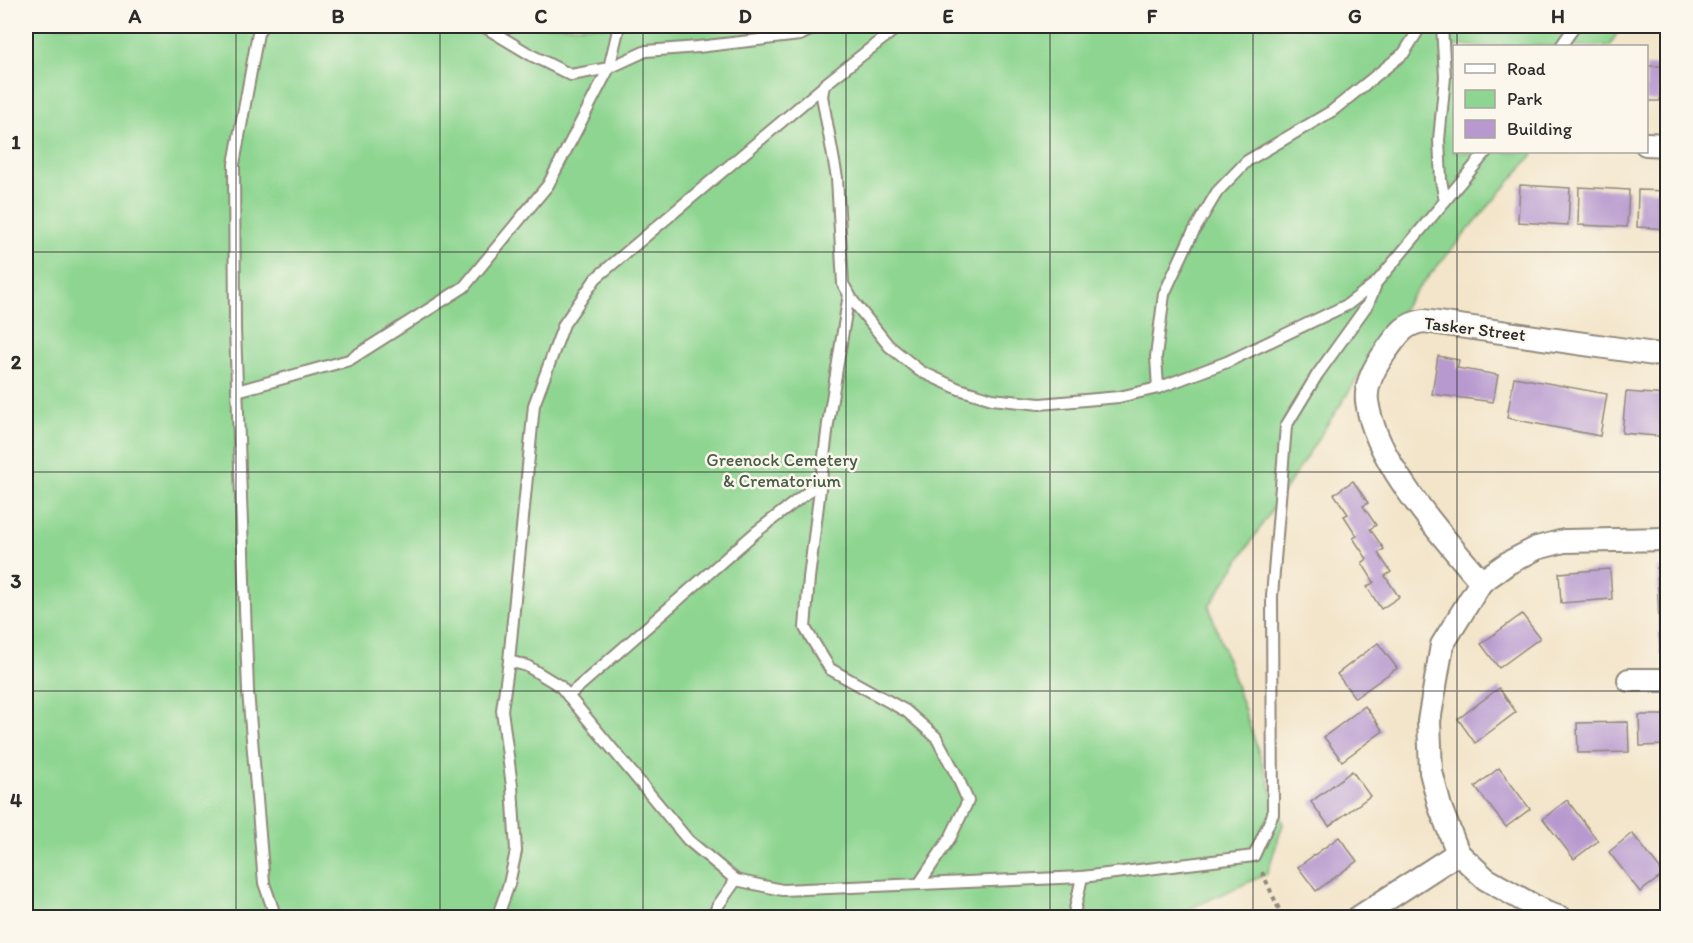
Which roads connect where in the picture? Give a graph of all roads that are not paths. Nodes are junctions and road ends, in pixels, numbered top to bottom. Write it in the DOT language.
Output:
graph roads {
  1 [pos="262,26"];
  2 [pos="483,26"];
  3 [pos="619,26"];
  4 [pos="819,26"];
  5 [pos="899,26"];
  6 [pos="1421,26"];
  7 [pos="1443,26"];
  8 [pos="1575,26"];
  9 [pos="1562,45"];
  10 [pos="609,68"];
  11 [pos="824,86"];
  12 [pos="1648,144"];
  13 [pos="1668,145"];
  14 [pos="1485,153"];
  15 [pos="1445,201"];
  16 [pos="1377,282"];
  17 [pos="849,294"];
  18 [pos="1668,356"];
  19 [pos="1158,388"];
  20 [pos="237,392"];
  21 [pos="821,482"];
  22 [pos="1668,538"];
  23 [pos="1481,582"];
  24 [pos="509,661"];
  25 [pos="1629,680"];
  26 [pos="1668,680"];
  27 [pos="568,696"];
  28 [pos="1458,853"];
  29 [pos="1082,877"];
  30 [pos="736,880"];
  31 [pos="919,884"];
  32 [pos="276,918"];
  33 [pos="497,918"];
  34 [pos="713,918"];
  35 [pos="1073,918"];
  36 [pos="1358,918"];
  37 [pos="1561,918"];
  1 -- 20 [label="lane"];
  2 -- 10 [label="lane"];
  3 -- 10 [label="lane"];
  4 -- 10 [label="lane"];
  5 -- 11 [label="lane"];
  6 -- 19 [label="lane"];
  7 -- 15 [label="lane"];
  8 -- 9 [label="lane"];
  10 -- 20 [label="lane"];
  11 -- 17 [label="lane"];
  11 -- 24 [label="lane"];
  12 -- 13 [label="street"];
  14 -- 15 [label="lane"];
  15 -- 16 [label="lane"];
  16 -- 19 [label="lane"];
  16 -- 29 [label="lane"];
  17 -- 19 [label="lane"];
  17 -- 21 [label="lane"];
  18 -- 23 [label="street, Tasker Street"];
  20 -- 32 [label="lane"];
  21 -- 27 [label="lane"];
  21 -- 31 [label="lane"];
  22 -- 23 [label="street"];
  23 -- 28 [label="street"];
  24 -- 27 [label="lane"];
  24 -- 33 [label="lane"];
  25 -- 26 [label="street"];
  27 -- 30 [label="lane"];
  28 -- 36 [label="street"];
  28 -- 37 [label="street"];
  29 -- 31 [label="lane"];
  29 -- 35 [label="lane"];
  30 -- 31 [label="lane"];
  30 -- 34 [label="lane"];
}
